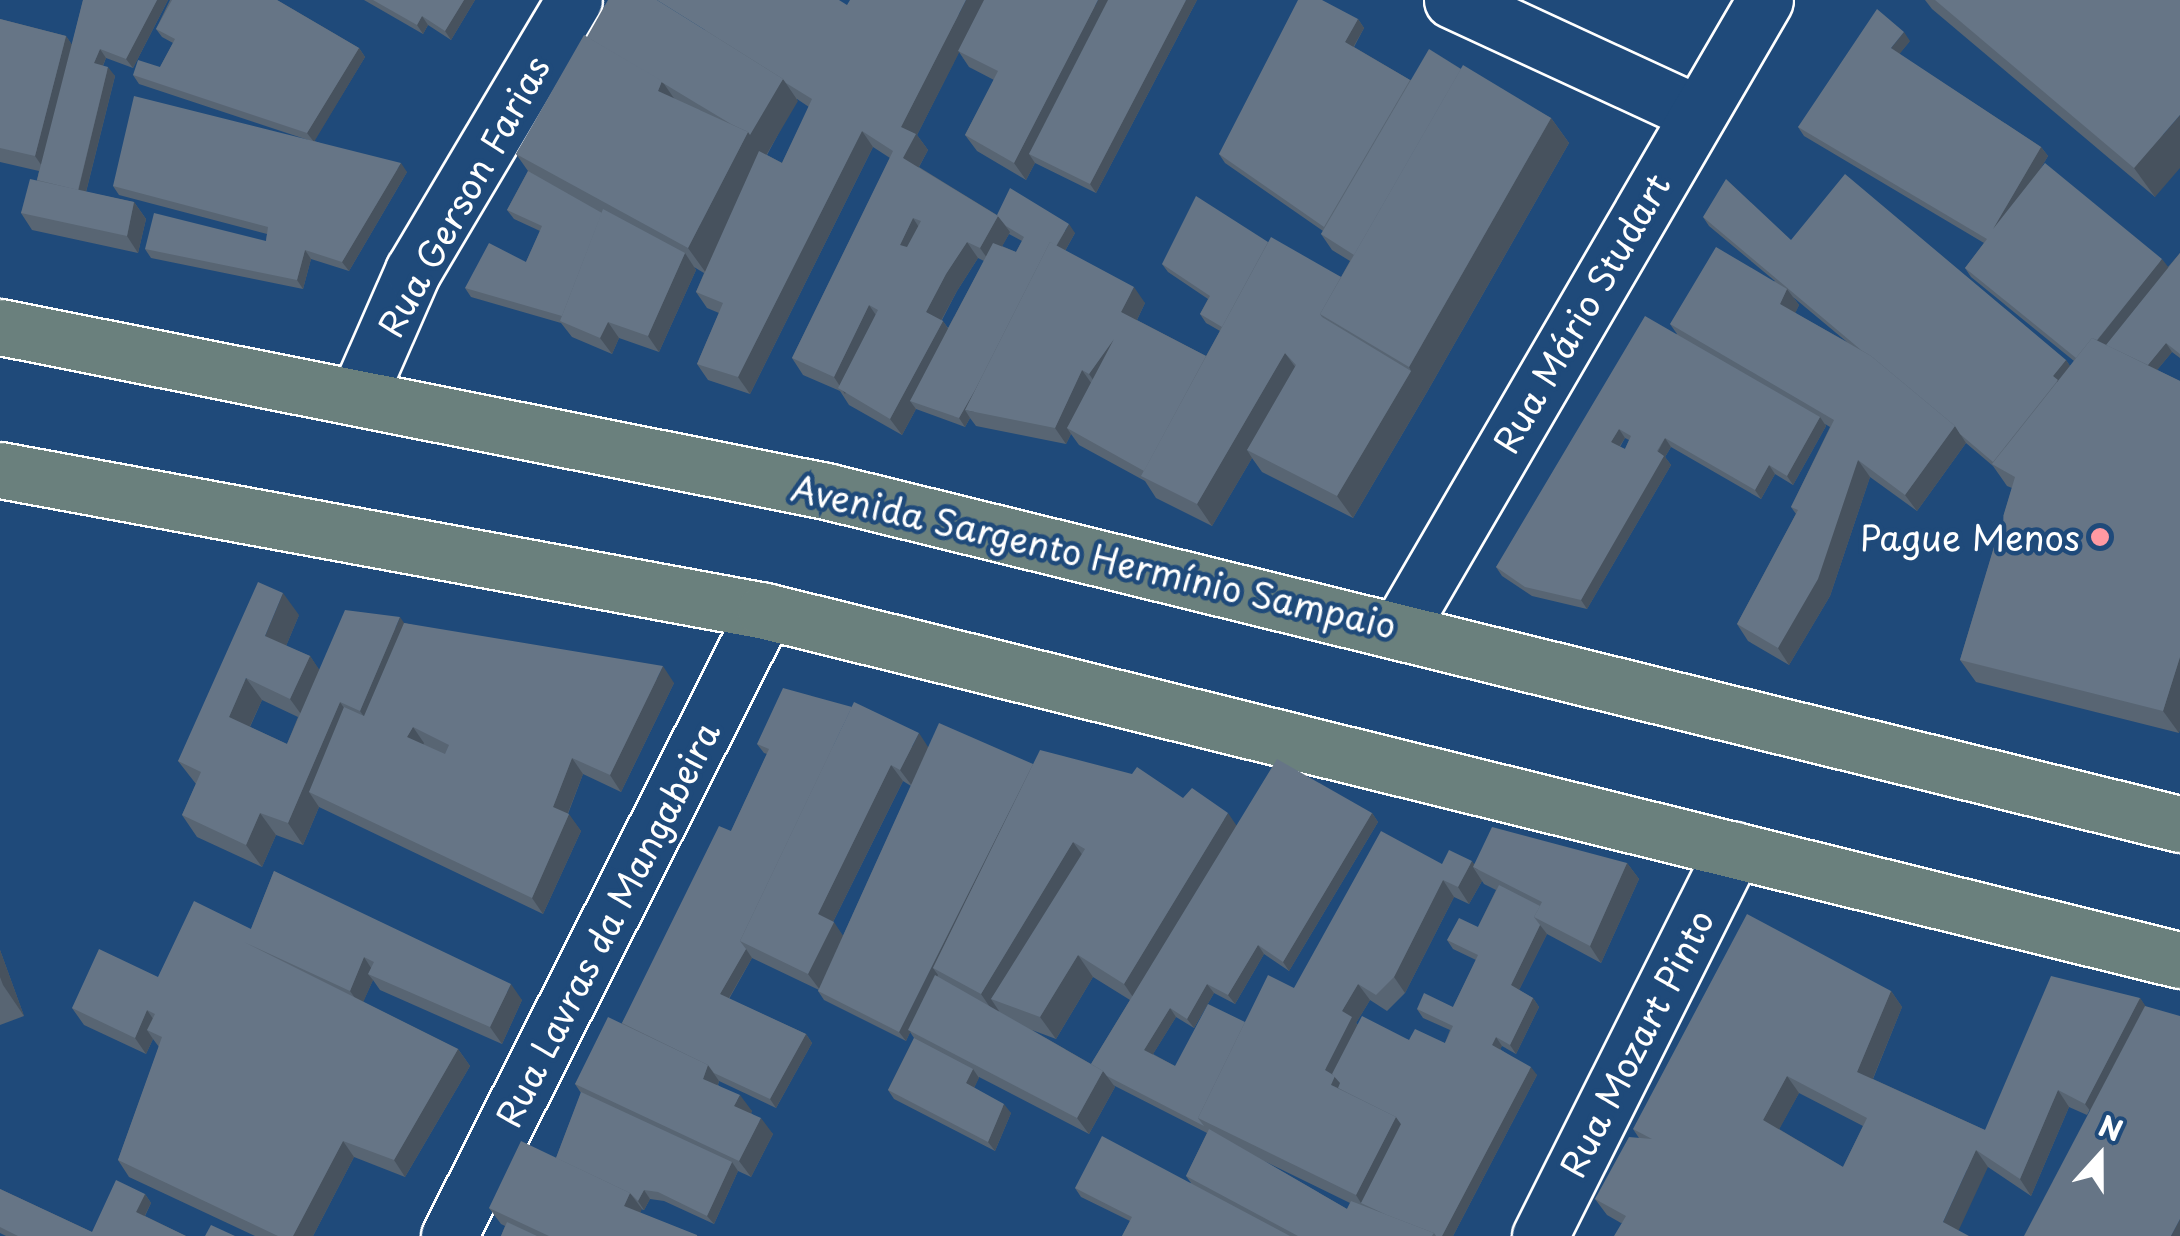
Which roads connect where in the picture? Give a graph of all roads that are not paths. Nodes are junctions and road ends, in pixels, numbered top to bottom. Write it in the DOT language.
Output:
graph roads {
  1 [pos="574,0"];
  2 [pos="1452,0"];
  3 [pos="1765,0"];
  4 [pos="1696,114"];
  5 [pos="0,327"];
  6 [pos="358,396"];
  7 [pos="0,470"];
  8 [pos="764,612"];
  9 [pos="1400,628"];
  10 [pos="2180,824"];
  11 [pos="1733,850"];
  12 [pos="2180,960"];
  13 [pos="449,1236"];
  14 [pos="1540,1236"];
  1 -- 6 [label="street, Rua Gerson Farias"];
  2 -- 4 [label="street"];
  3 -- 4 [label="street, Rua Mário Studart"];
  4 -- 9 [label="street, Rua Mário Studart"];
  5 -- 6 [label="main road, Avenida Sargento Hermínio Sampaio"];
  6 -- 9 [label="main road, Avenida Sargento Hermínio Sampaio"];
  7 -- 8 [label="main road"];
  8 -- 11 [label="main road"];
  8 -- 13 [label="street, Rua Lavras da Mangabeira"];
  9 -- 10 [label="main road, Avenida Sargento Hermínio Sampaio"];
  11 -- 12 [label="main road"];
  11 -- 14 [label="street, Rua Mozart Pinto"];
}
